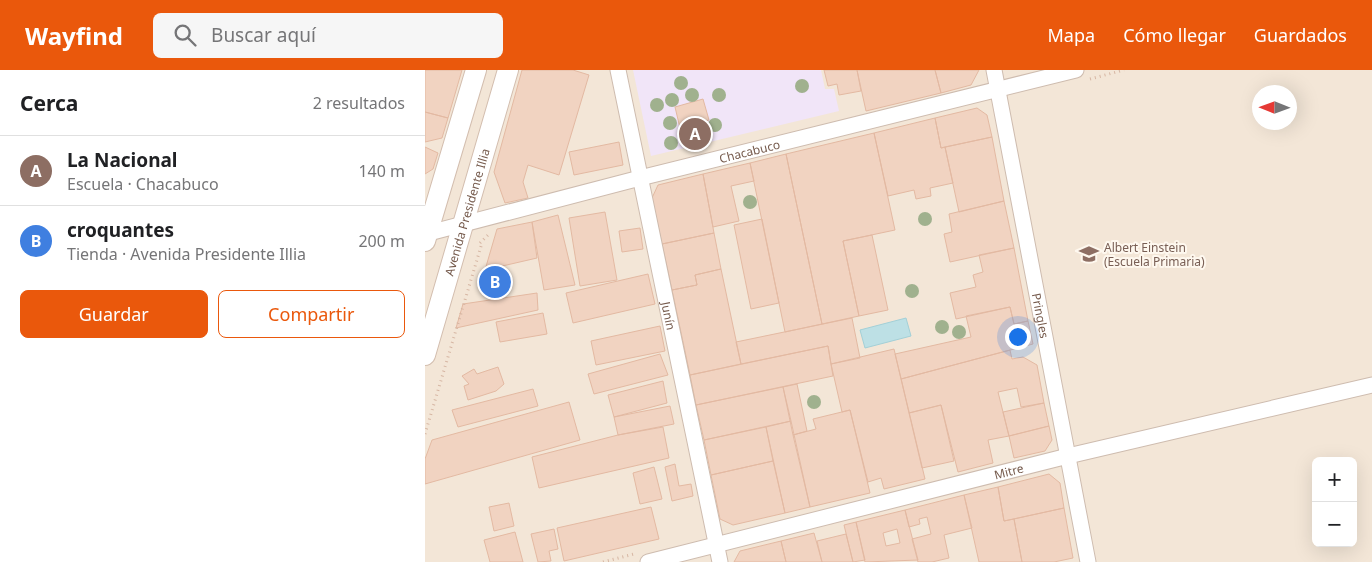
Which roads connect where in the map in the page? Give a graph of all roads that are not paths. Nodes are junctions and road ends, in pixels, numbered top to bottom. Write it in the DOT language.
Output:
graph roads {
  1 [pos="476,70"];
  2 [pos="508,70"];
  3 [pos="618,70"];
  4 [pos="993,70"];
  5 [pos="1076,70"];
  6 [pos="998,91"];
  7 [pos="640,178"];
  8 [pos="463,225"];
  9 [pos="426,236"];
  10 [pos="425,355"];
  11 [pos="1372,385"];
  12 [pos="1068,456"];
  13 [pos="716,546"];
  14 [pos="648,562"];
  15 [pos="720,562"];
  16 [pos="1088,562"];
  1 -- 9 [label="street"];
  2 -- 8 [label="street, Avenida Presidente Illia"];
  3 -- 7 [label="street, Junín"];
  4 -- 6 [label="street, Pringles"];
  5 -- 6 [label="street, Chacabuco"];
  6 -- 7 [label="street, Chacabuco"];
  6 -- 12 [label="street, Pringles"];
  7 -- 8 [label="street, Chacabuco"];
  7 -- 13 [label="street, Junín"];
  8 -- 9 [label="street, Chacabuco"];
  8 -- 10 [label="street, Avenida Presidente Illia"];
  11 -- 12 [label="street, Mitre"];
  12 -- 13 [label="street, Mitre"];
  12 -- 16 [label="street, Pringles"];
  13 -- 14 [label="street, Mitre"];
  13 -- 15 [label="street, Junín"];
}
